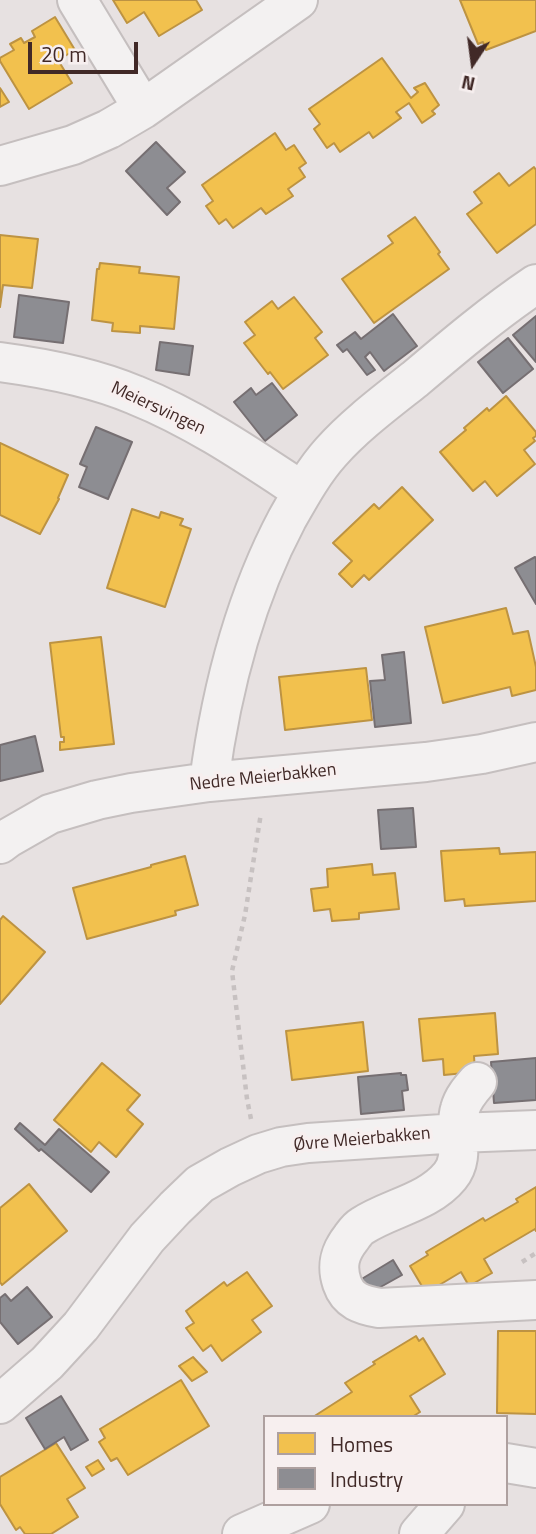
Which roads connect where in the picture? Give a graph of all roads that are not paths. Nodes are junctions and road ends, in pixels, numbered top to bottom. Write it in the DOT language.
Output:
graph roads {
  1 [pos="77,0"];
  2 [pos="298,0"];
  3 [pos="144,110"];
  4 [pos="0,166"];
  5 [pos="536,284"];
  6 [pos="0,362"];
  7 [pos="302,491"];
  8 [pos="536,742"];
  9 [pos="209,782"];
  10 [pos="0,844"];
  11 [pos="477,1082"];
  12 [pos="536,1130"];
  13 [pos="458,1133"];
  14 [pos="536,1300"];
  15 [pos="0,1404"];
  16 [pos="508,1463"];
  17 [pos="536,1468"];
  18 [pos="305,1506"];
  19 [pos="443,1506"];
  20 [pos="242,1534"];
  21 [pos="419,1534"];
  1 -- 3 [label="street"];
  2 -- 3 [label="street"];
  3 -- 4 [label="street"];
  5 -- 7 [label="street"];
  6 -- 7 [label="street, Meiersvingen"];
  7 -- 9 [label="street"];
  8 -- 9 [label="street, Nedre Meierbakken"];
  9 -- 10 [label="street, Nedre Meierbakken"];
  11 -- 13 [label="street"];
  12 -- 13 [label="street, Øvre Meierbakken"];
  13 -- 14 [label="street"];
  13 -- 15 [label="street, Øvre Meierbakken"];
  16 -- 17 [label="street"];
  18 -- 20 [label="street"];
  19 -- 21 [label="street"];
}
